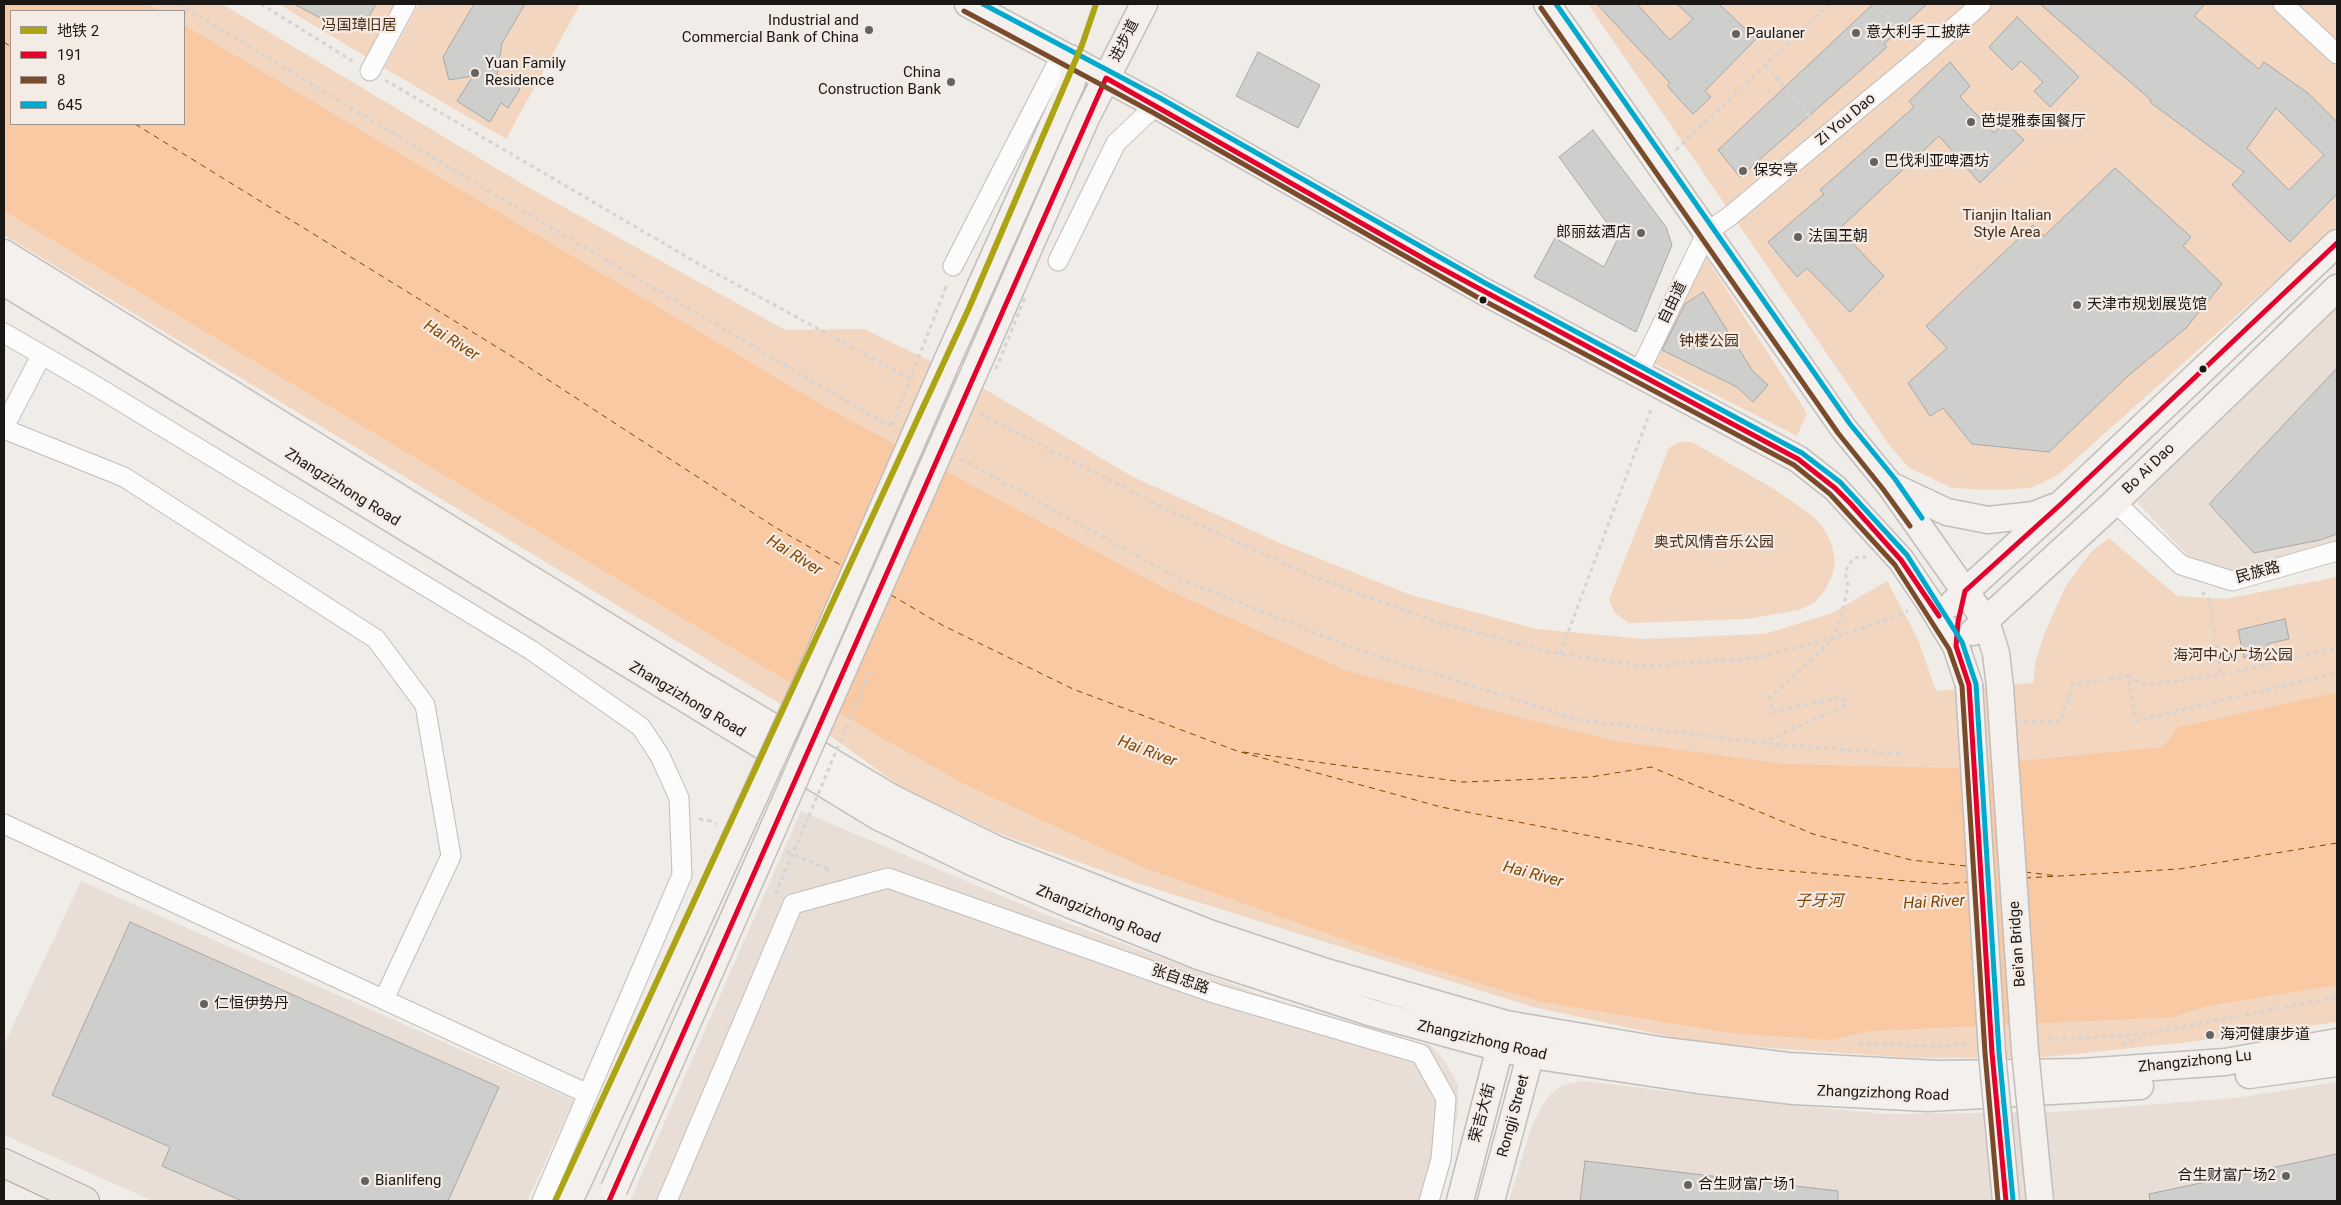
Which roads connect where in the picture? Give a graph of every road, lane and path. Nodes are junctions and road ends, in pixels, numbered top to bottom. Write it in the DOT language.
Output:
graph roads {
  1 [pos="179,4"];
  2 [pos="261,4"];
  3 [pos="406,4"];
  4 [pos="968,4"];
  5 [pos="1144,4"];
  6 [pos="1547,4"];
  7 [pos="1829,4"];
  8 [pos="1875,4"];
  9 [pos="1981,4"];
  10 [pos="2284,4"];
  11 [pos="2337,54"];
  12 [pos="1923,55"];
  13 [pos="1066,56"];
  14 [pos="1765,65"];
  15 [pos="370,71"];
  16 [pos="1106,78"];
  17 [pos="1156,105"];
  18 [pos="1827,136"];
  19 [pos="1660,164"];
  20 [pos="1707,232"];
  21 [pos="2337,243"];
  22 [pos="4,253"];
  23 [pos="1058,261"];
  24 [pos="953,266"];
  25 [pos="4,282"];
  26 [pos="2337,288"];
  27 [pos="4,333"];
  28 [pos="41,356"];
  29 [pos="1649,380"];
  30 [pos="918,382"];
  31 [pos="971,410"];
  32 [pos="895,427"];
  33 [pos="4,428"];
  34 [pos="954,456"];
  35 [pos="1889,484"];
  36 [pos="2115,502"];
  37 [pos="2061,504"];
  38 [pos="2337,551"];
  39 [pos="1901,560"];
  40 [pos="2181,565"];
  41 [pos="2014,593"];
  42 [pos="1954,606"];
  43 [pos="1834,638"];
  44 [pos="2337,648"];
  45 [pos="1996,653"];
  46 [pos="1560,654"];
  47 [pos="2337,673"];
  48 [pos="2221,675"];
  49 [pos="2128,676"];
  50 [pos="2002,721"];
  51 [pos="1762,743"];
  52 [pos="1900,754"];
  53 [pos="809,816"];
  54 [pos="4,824"];
  55 [pos="793,904"];
  56 [pos="2337,997"];
  57 [pos="384,999"];
  58 [pos="2145,1034"];
  59 [pos="1503,1036"];
  60 [pos="2038,1041"];
  61 [pos="2337,1042"];
  62 [pos="1534,1043"];
  63 [pos="1859,1044"];
  64 [pos="1979,1044"];
  65 [pos="2122,1044"];
  66 [pos="2337,1063"];
  67 [pos="588,1094"];
  68 [pos="4,1163"];
  69 [pos="612,1195"];
  70 [pos="85,1201"];
  71 [pos="542,1201"];
  72 [pos="569,1201"];
  73 [pos="667,1201"];
  74 [pos="1429,1201"];
  75 [pos="1460,1201"];
  76 [pos="1491,1201"];
  77 [pos="2006,1201"];
  78 [pos="2040,1201"];
  1 -- 32 [label="path"];
  2 -- 15 [label="path"];
  3 -- 15 [label="street"];
  4 -- 13 [label="street"];
  5 -- 16 [label="street, 进步道"];
  6 -- 19 [label="street"];
  7 -- 14 [label="path"];
  8 -- 12 [label="path"];
  9 -- 12 [label="street, Zi You Dao"];
  10 -- 11 [label="street"];
  12 -- 18 [label="street, Zi You Dao"];
  13 -- 16 [label="street"];
  13 -- 24 [label="street"];
  13 -- 72 [label="street, bridge"];
  14 -- 18 [label="path"];
  14 -- 19 [label="path"];
  15 -- 30 [label="path"];
  16 -- 17 [label="street"];
  16 -- 69 [label="street, 进步道, bridge"];
  17 -- 23 [label="street"];
  17 -- 29 [label="street"];
  18 -- 20 [label="street, Zi You Dao"];
  19 -- 20 [label="street"];
  20 -- 29 [label="street, 自由道"];
  20 -- 35 [label="street"];
  21 -- 37 [label="street"];
  22 -- 59 [label="street, Zhangzizhong Road"];
  25 -- 59 [label="street, Zhangzizhong Road"];
  26 -- 36 [label="street, Bo Ai Dao"];
  27 -- 28 [label="street"];
  28 -- 33 [label="street"];
  28 -- 67 [label="street"];
  29 -- 39 [label="street"];
  29 -- 46 [label="path"];
  31 -- 46 [label="path"];
  33 -- 57 [label="street"];
  34 -- 51 [label="path"];
  35 -- 37 [label="street"];
  35 -- 42 [label="street"];
  36 -- 40 [label="street, 民族路"];
  36 -- 41 [label="street, Bo Ai Dao"];
  37 -- 42 [label="street"];
  38 -- 40 [label="street, 民族路"];
  39 -- 42 [label="street"];
  39 -- 43 [label="path"];
  40 -- 48 [label="path"];
  41 -- 42 [label="street"];
  41 -- 45 [label="street"];
  42 -- 43 [label="path"];
  42 -- 45 [label="street"];
  42 -- 77 [label="street, bridge"];
  43 -- 46 [label="path"];
  43 -- 51 [label="path"];
  44 -- 48 [label="path"];
  45 -- 50 [label="street, Bei'an Bridge, bridge"];
  47 -- 49 [label="path"];
  48 -- 49 [label="path"];
  49 -- 50 [label="path"];
  50 -- 78 [label="street, Bei'an Bridge, bridge"];
  51 -- 52 [label="path"];
  53 -- 55 [label="path"];
  54 -- 57 [label="street"];
  55 -- 73 [label="street"];
  55 -- 74 [label="street, 张自忠路"];
  56 -- 58 [label="path"];
  57 -- 67 [label="street"];
  58 -- 60 [label="path"];
  58 -- 65 [label="path"];
  59 -- 62 [label="street, Zhangzizhong Road"];
  59 -- 75 [label="street, 荣吉大街"];
  61 -- 62 [label="street, Zhangzizhong Lu"];
  62 -- 66 [label="street, Zhangzizhong Road"];
  62 -- 76 [label="street, Rongji Street"];
  63 -- 64 [label="path"];
  67 -- 71 [label="street"];
  68 -- 70 [label="main road"];
}
